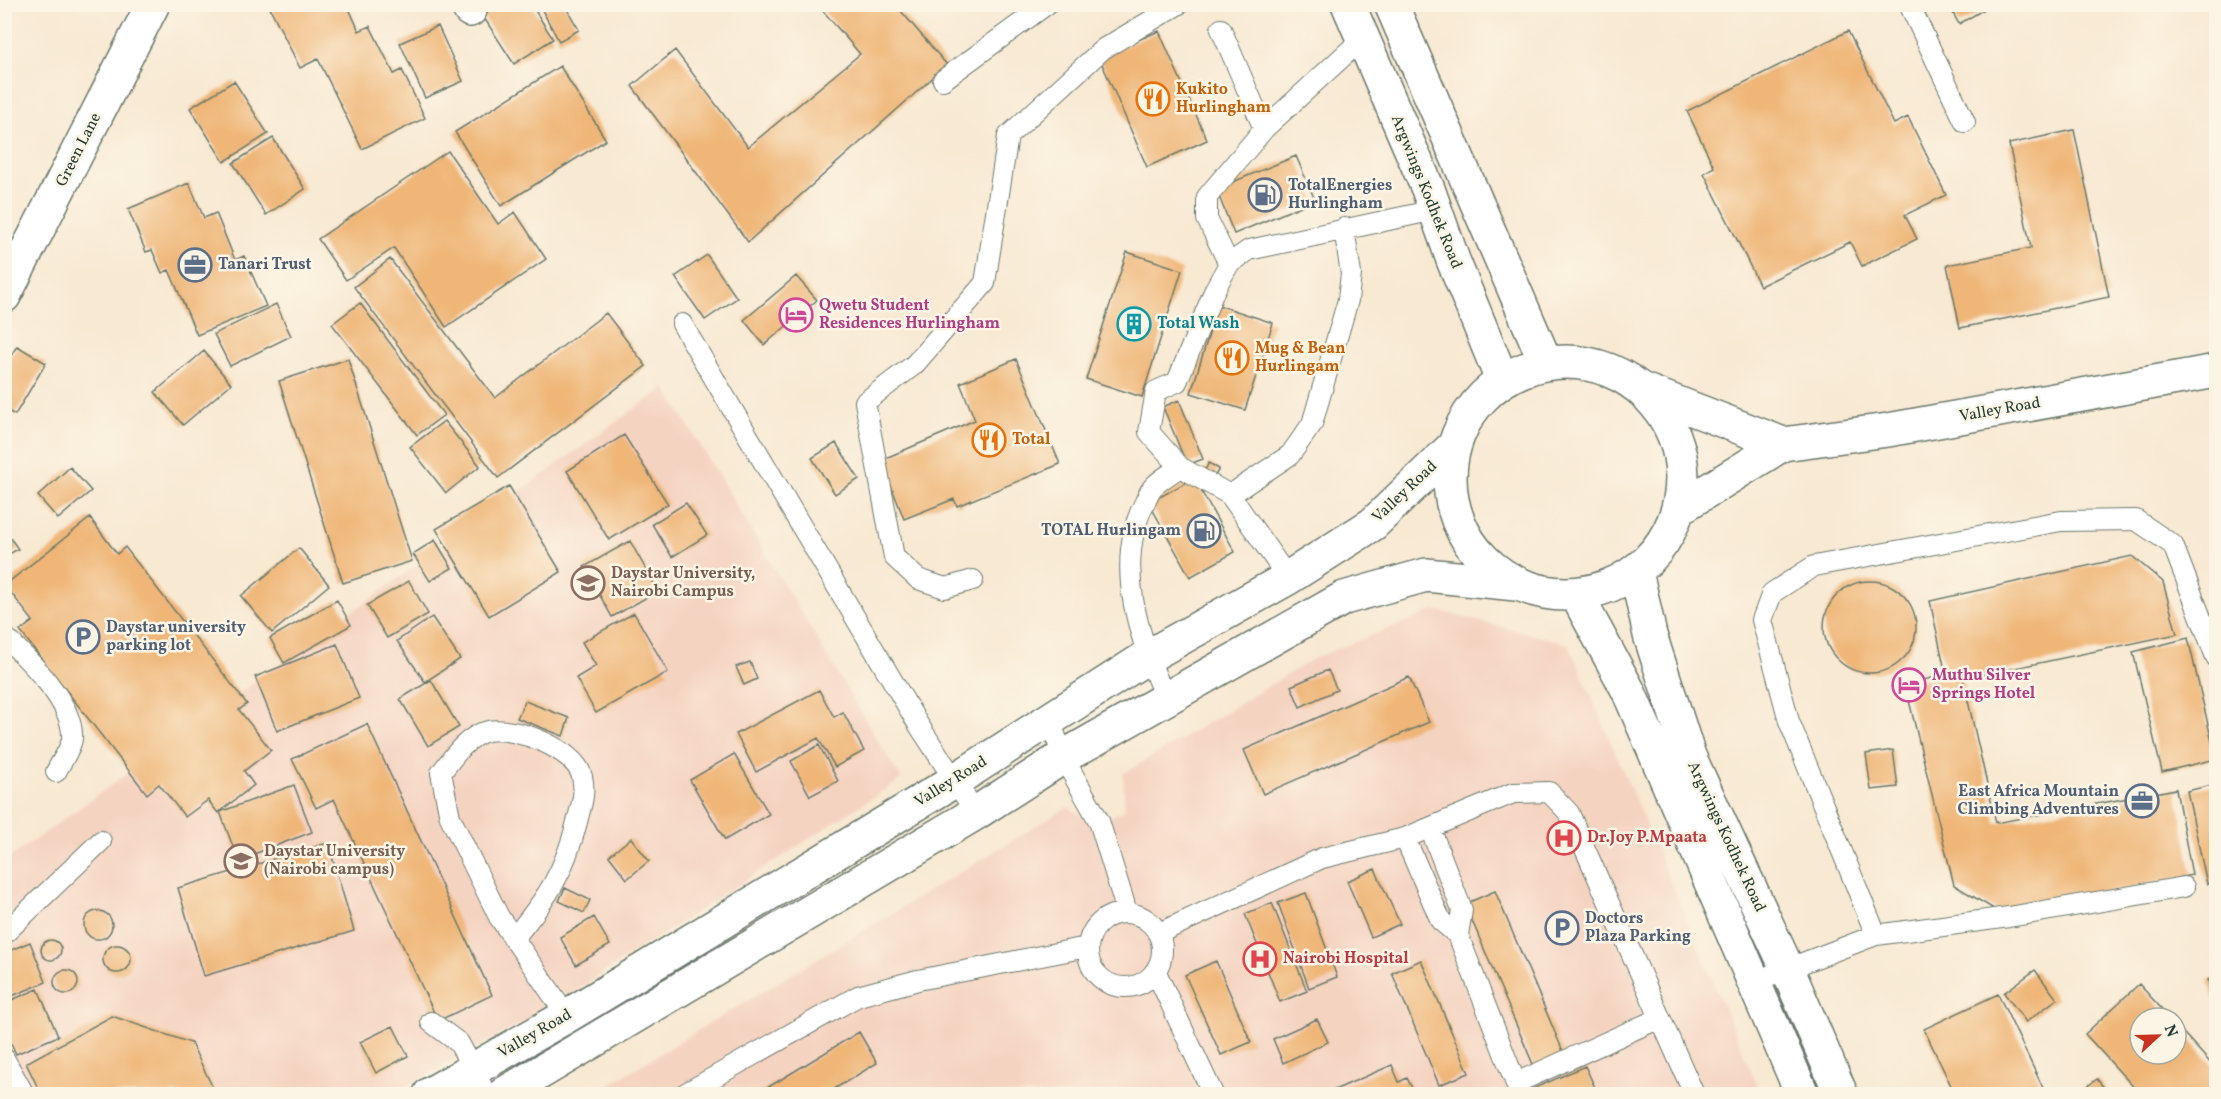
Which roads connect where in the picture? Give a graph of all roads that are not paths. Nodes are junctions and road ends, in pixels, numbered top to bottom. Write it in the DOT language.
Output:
graph roads {
  1 [pos="153,4"];
  2 [pos="1047,4"];
  3 [pos="1179,4"];
  4 [pos="1348,4"];
  5 [pos="1392,4"];
  6 [pos="1909,4"];
  7 [pos="1221,29"];
  8 [pos="1362,39"];
  9 [pos="944,80"];
  10 [pos="1965,122"];
  11 [pos="1264,129"];
  12 [pos="1435,210"];
  13 [pos="1344,228"];
  14 [pos="1229,264"];
  15 [pos="4,296"];
  16 [pos="682,324"];
  17 [pos="1546,363"];
  18 [pos="2217,370"];
  19 [pos="1502,380"];
  20 [pos="1641,388"];
  21 [pos="1783,444"];
  22 [pos="1454,446"];
  23 [pos="1180,467"];
  24 [pos="1230,495"];
  25 [pos="1678,509"];
  26 [pos="1636,571"];
  27 [pos="1288,578"];
  28 [pos="973,580"];
  29 [pos="1516,584"];
  30 [pos="1576,594"];
  31 [pos="4,636"];
  32 [pos="1147,657"];
  33 [pos="2217,657"];
  34 [pos="1165,697"];
  35 [pos="1050,720"];
  36 [pos="1063,757"];
  37 [pos="56,772"];
  38 [pos="954,781"];
  39 [pos="976,813"];
  40 [pos="1430,828"];
  41 [pos="1405,837"];
  42 [pos="101,841"];
  43 [pos="2184,887"];
  44 [pos="1127,912"];
  45 [pos="1159,933"];
  46 [pos="4,934"];
  47 [pos="1458,935"];
  48 [pos="1876,935"];
  49 [pos="514,938"];
  50 [pos="1087,947"];
  51 [pos="1787,968"];
  52 [pos="1156,972"];
  53 [pos="1753,982"];
  54 [pos="567,1016"];
  55 [pos="1660,1018"];
  56 [pos="431,1022"];
  57 [pos="4,1058"];
  58 [pos="479,1083"];
  59 [pos="1518,1089"];
  60 [pos="24,1095"];
  61 [pos="430,1095"];
  62 [pos="504,1095"];
  63 [pos="684,1095"];
  64 [pos="1213,1095"];
  65 [pos="1694,1095"];
  66 [pos="1802,1095"];
  67 [pos="1840,1095"];
  1 -- 15 [label="main road, Green Lane"];
  2 -- 9 [label="lane"];
  3 -- 28 [label="lane"];
  4 -- 8 [label="main road, Argwings Kodhek Road"];
  5 -- 17 [label="main road"];
  6 -- 10 [label="lane"];
  7 -- 11 [label="lane"];
  8 -- 11 [label="lane"];
  8 -- 12 [label="main road, Argwings Kodhek Road"];
  11 -- 14 [label="lane"];
  12 -- 13 [label="lane"];
  12 -- 19 [label="main road, Argwings Kodhek Road"];
  13 -- 14 [label="lane"];
  13 -- 24 [label="lane"];
  14 -- 23 [label="lane"];
  16 -- 38 [label="lane"];
  17 -- 19 [label="main road, Valley Road"];
  17 -- 20 [label="main road, Valley Road"];
  18 -- 21 [label="main road, Valley Road"];
  19 -- 22 [label="main road, Valley Road"];
  20 -- 21 [label="main road, Valley Road"];
  20 -- 25 [label="main road"];
  21 -- 25 [label="main road, Valley Road"];
  22 -- 27 [label="main road, Valley Road"];
  22 -- 29 [label="main road"];
  23 -- 24 [label="lane"];
  23 -- 32 [label="lane"];
  24 -- 27 [label="lane"];
  25 -- 26 [label="main road"];
  26 -- 30 [label="main road"];
  26 -- 51 [label="main road, Argwings Kodhek Road"];
  27 -- 32 [label="main road, Valley Road"];
  29 -- 30 [label="main road"];
  29 -- 34 [label="main road"];
  30 -- 53 [label="main road, Argwings Kodhek Road"];
  31 -- 37 [label="lane"];
  32 -- 34 [label="lane"];
  32 -- 35 [label="main road, Valley Road"];
  33 -- 48 [label="lane"];
  34 -- 36 [label="main road"];
  35 -- 36 [label="lane"];
  35 -- 38 [label="main road, Valley Road"];
  36 -- 39 [label="main road"];
  36 -- 44 [label="lane"];
  38 -- 39 [label="lane"];
  38 -- 54 [label="main road, Valley Road"];
  39 -- 62 [label="main road"];
  40 -- 41 [label="lane"];
  40 -- 47 [label="lane"];
  40 -- 55 [label="lane"];
  41 -- 45 [label="lane"];
  41 -- 47 [label="lane"];
  42 -- 46 [label="lane"];
  43 -- 48 [label="lane"];
  44 -- 45 [label="lane"];
  44 -- 50 [label="lane"];
  45 -- 52 [label="lane"];
  47 -- 59 [label="lane"];
  48 -- 51 [label="lane"];
  49 -- 49 [label="lane"];
  49 -- 54 [label="lane"];
  50 -- 52 [label="lane"];
  50 -- 63 [label="lane"];
  51 -- 53 [label="lane"];
  51 -- 67 [label="main road, Argwings Kodhek Road"];
  52 -- 64 [label="lane"];
  53 -- 66 [label="main road, Argwings Kodhek Road"];
  54 -- 58 [label="main road, Valley Road"];
  55 -- 59 [label="lane"];
  55 -- 65 [label="lane"];
  56 -- 58 [label="lane"];
  57 -- 60 [label="lane"];
  58 -- 61 [label="main road, Valley Road"];
}
